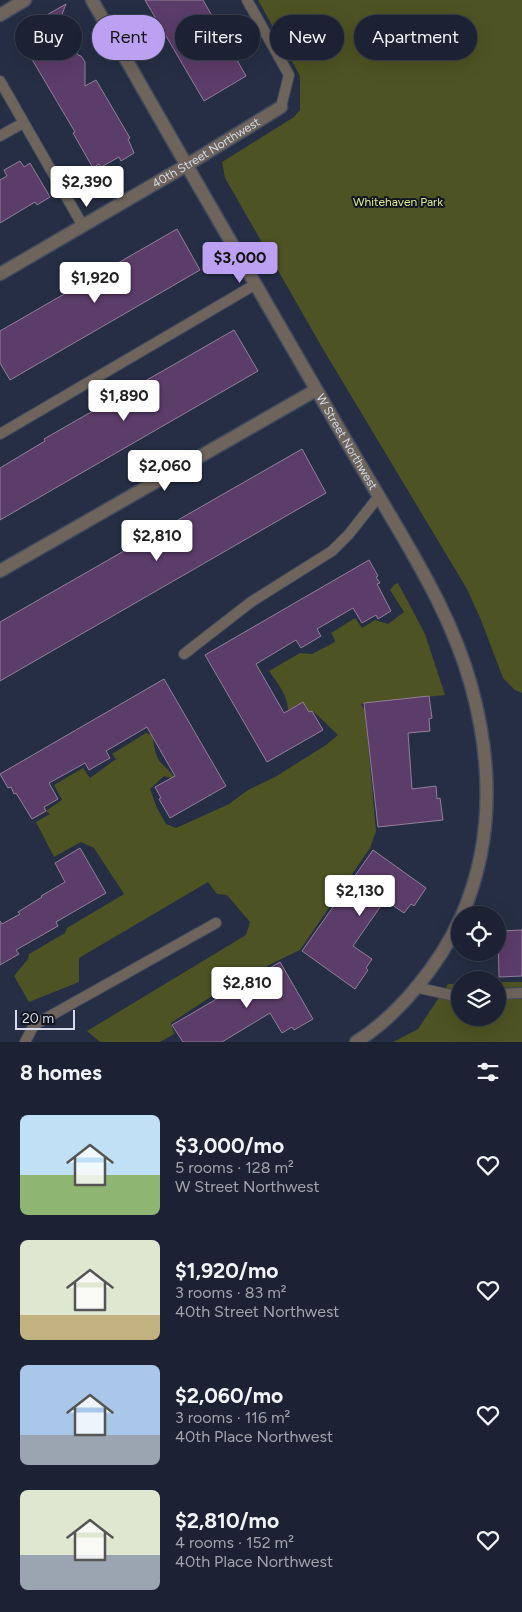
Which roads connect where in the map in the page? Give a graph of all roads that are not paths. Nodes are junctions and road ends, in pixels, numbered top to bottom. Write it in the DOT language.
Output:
graph roads {
  1 [pos="25,0"];
  2 [pos="92,0"];
  3 [pos="248,0"];
  4 [pos="0,14"];
  5 [pos="0,81"];
  6 [pos="281,107"];
  7 [pos="22,122"];
  8 [pos="0,136"];
  9 [pos="187,165"];
  10 [pos="83,226"];
  11 [pos="0,274"];
  12 [pos="256,284"];
  13 [pos="316,390"];
  14 [pos="0,434"];
  15 [pos="379,496"];
  16 [pos="0,572"];
  17 [pos="184,654"];
  18 [pos="465,906"];
  19 [pos="216,922"];
  20 [pos="451,934"];
  21 [pos="415,987"];
  22 [pos="522,992"];
  23 [pos="506,993"];
  24 [pos="451,995"];
  25 [pos="25,1042"];
  26 [pos="356,1042"];
  1 -- 4 [label="street"];
  2 -- 9 [label="street, W Street Northwest"];
  3 -- 6 [label="lane"];
  5 -- 7 [label="lane"];
  6 -- 9 [label="street, 40th Street Northwest"];
  7 -- 8 [label="lane"];
  7 -- 10 [label="lane"];
  9 -- 10 [label="street, 40th Street Northwest"];
  9 -- 12 [label="street, W Street Northwest"];
  10 -- 11 [label="street, 40th Street Northwest"];
  12 -- 13 [label="street, W Street Northwest"];
  12 -- 14 [label="lane"];
  13 -- 15 [label="street, W Street Northwest"];
  13 -- 16 [label="street"];
  15 -- 17 [label="lane"];
  15 -- 18 [label="street, W Street Northwest"];
  19 -- 25 [label="lane"];
  20 -- 21 [label="street"];
  21 -- 24 [label="lane"];
  21 -- 26 [label="street"];
  22 -- 23 [label="lane"];
}
